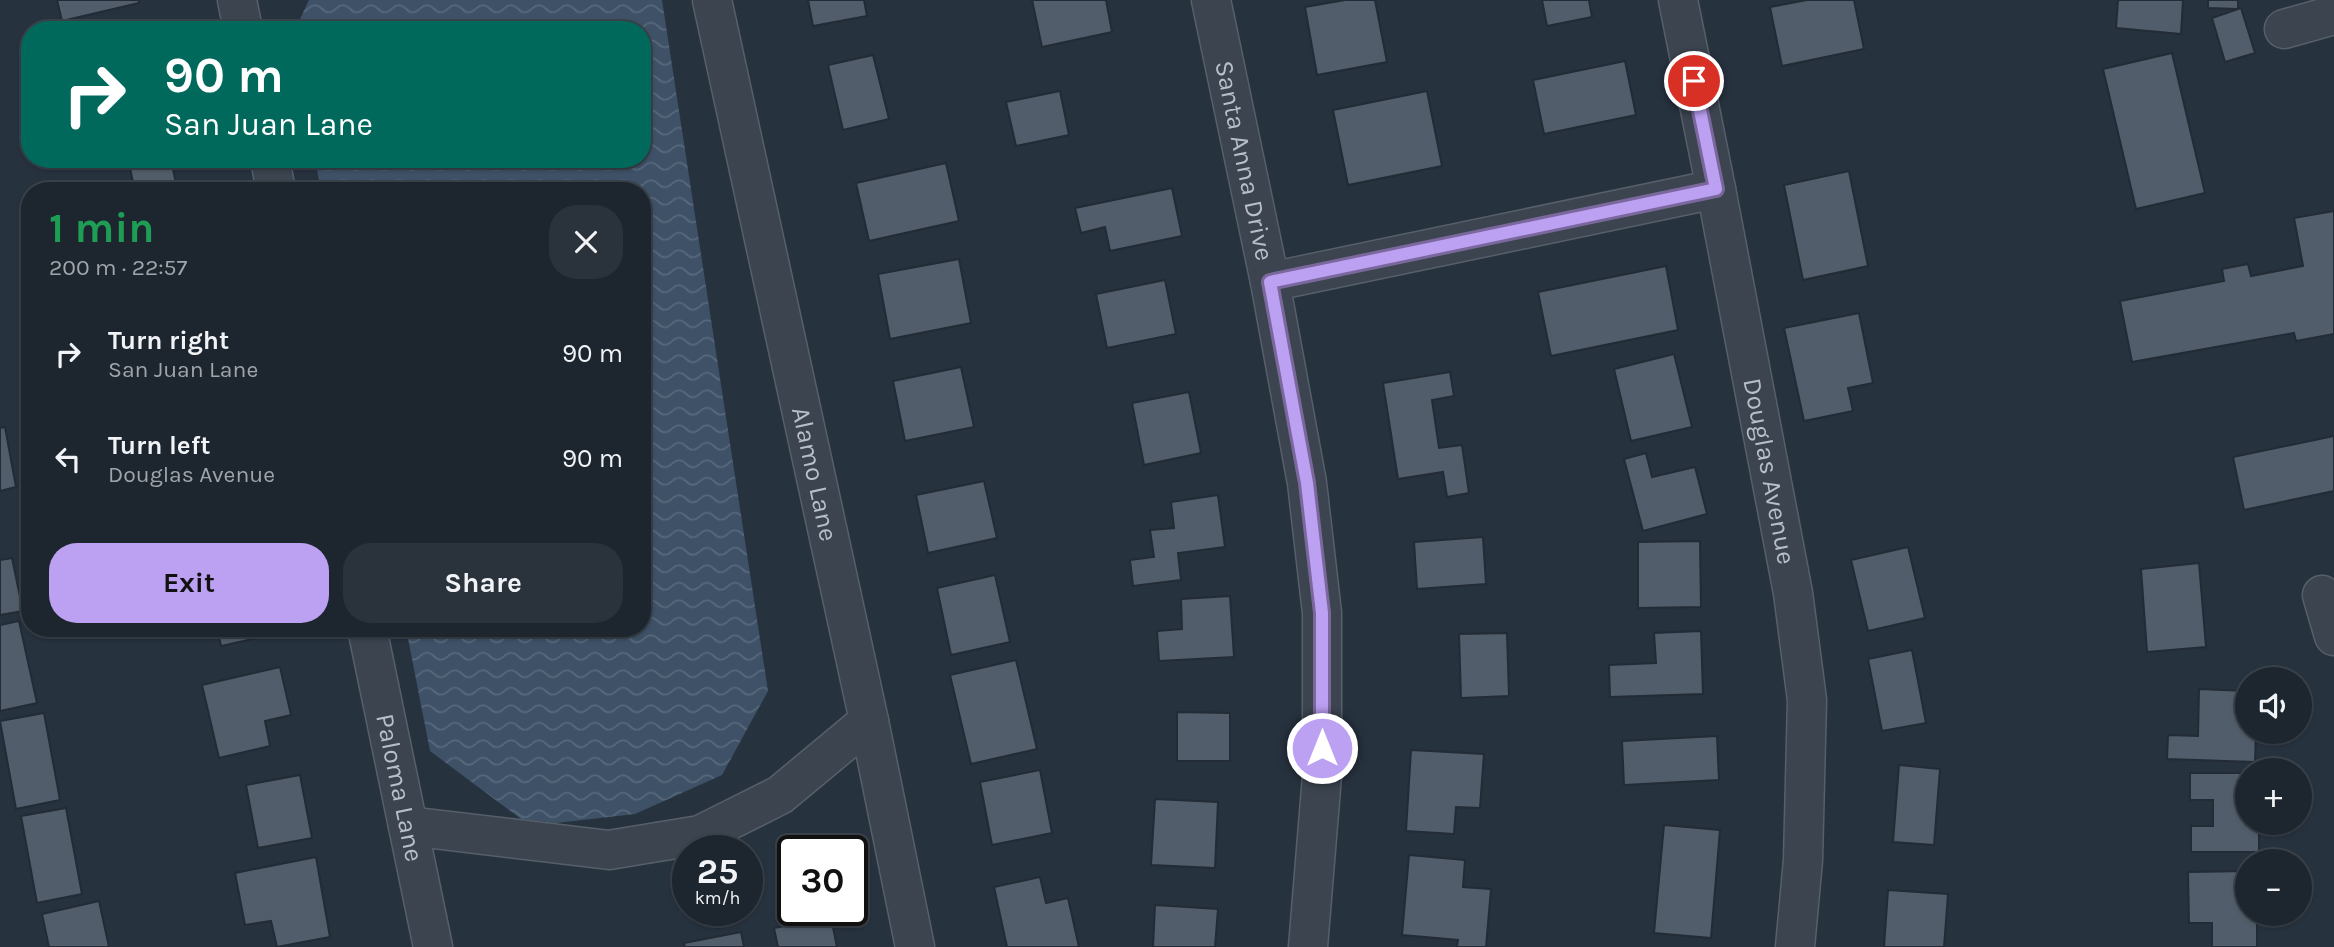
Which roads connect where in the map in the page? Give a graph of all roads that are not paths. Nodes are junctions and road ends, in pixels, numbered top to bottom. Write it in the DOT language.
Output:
graph roads {
  1 [pos="237,0"];
  2 [pos="712,0"];
  3 [pos="1211,0"];
  4 [pos="1678,0"];
  5 [pos="2334,15"];
  6 [pos="241,21"];
  7 [pos="2284,29"];
  8 [pos="1716,189"];
  9 [pos="1270,282"];
  10 [pos="2322,594"];
  11 [pos="2334,636"];
  12 [pos="369,637"];
  13 [pos="869,720"];
  14 [pos="408,826"];
  15 [pos="433,947"];
  16 [pos="915,947"];
  17 [pos="1308,947"];
  18 [pos="1795,947"];
  1 -- 6 [label="street"];
  2 -- 13 [label="street, Alamo Lane"];
  3 -- 9 [label="street, Santa Anna Drive"];
  4 -- 8 [label="street, Douglas Avenue"];
  5 -- 7 [label="street"];
  8 -- 9 [label="street"];
  8 -- 18 [label="street, Douglas Avenue"];
  9 -- 17 [label="street, Santa Anna Drive"];
  10 -- 11 [label="street"];
  12 -- 14 [label="street, Paloma Lane"];
  13 -- 14 [label="street"];
  13 -- 16 [label="street, Alamo Lane"];
  14 -- 15 [label="street, Paloma Lane"];
}
